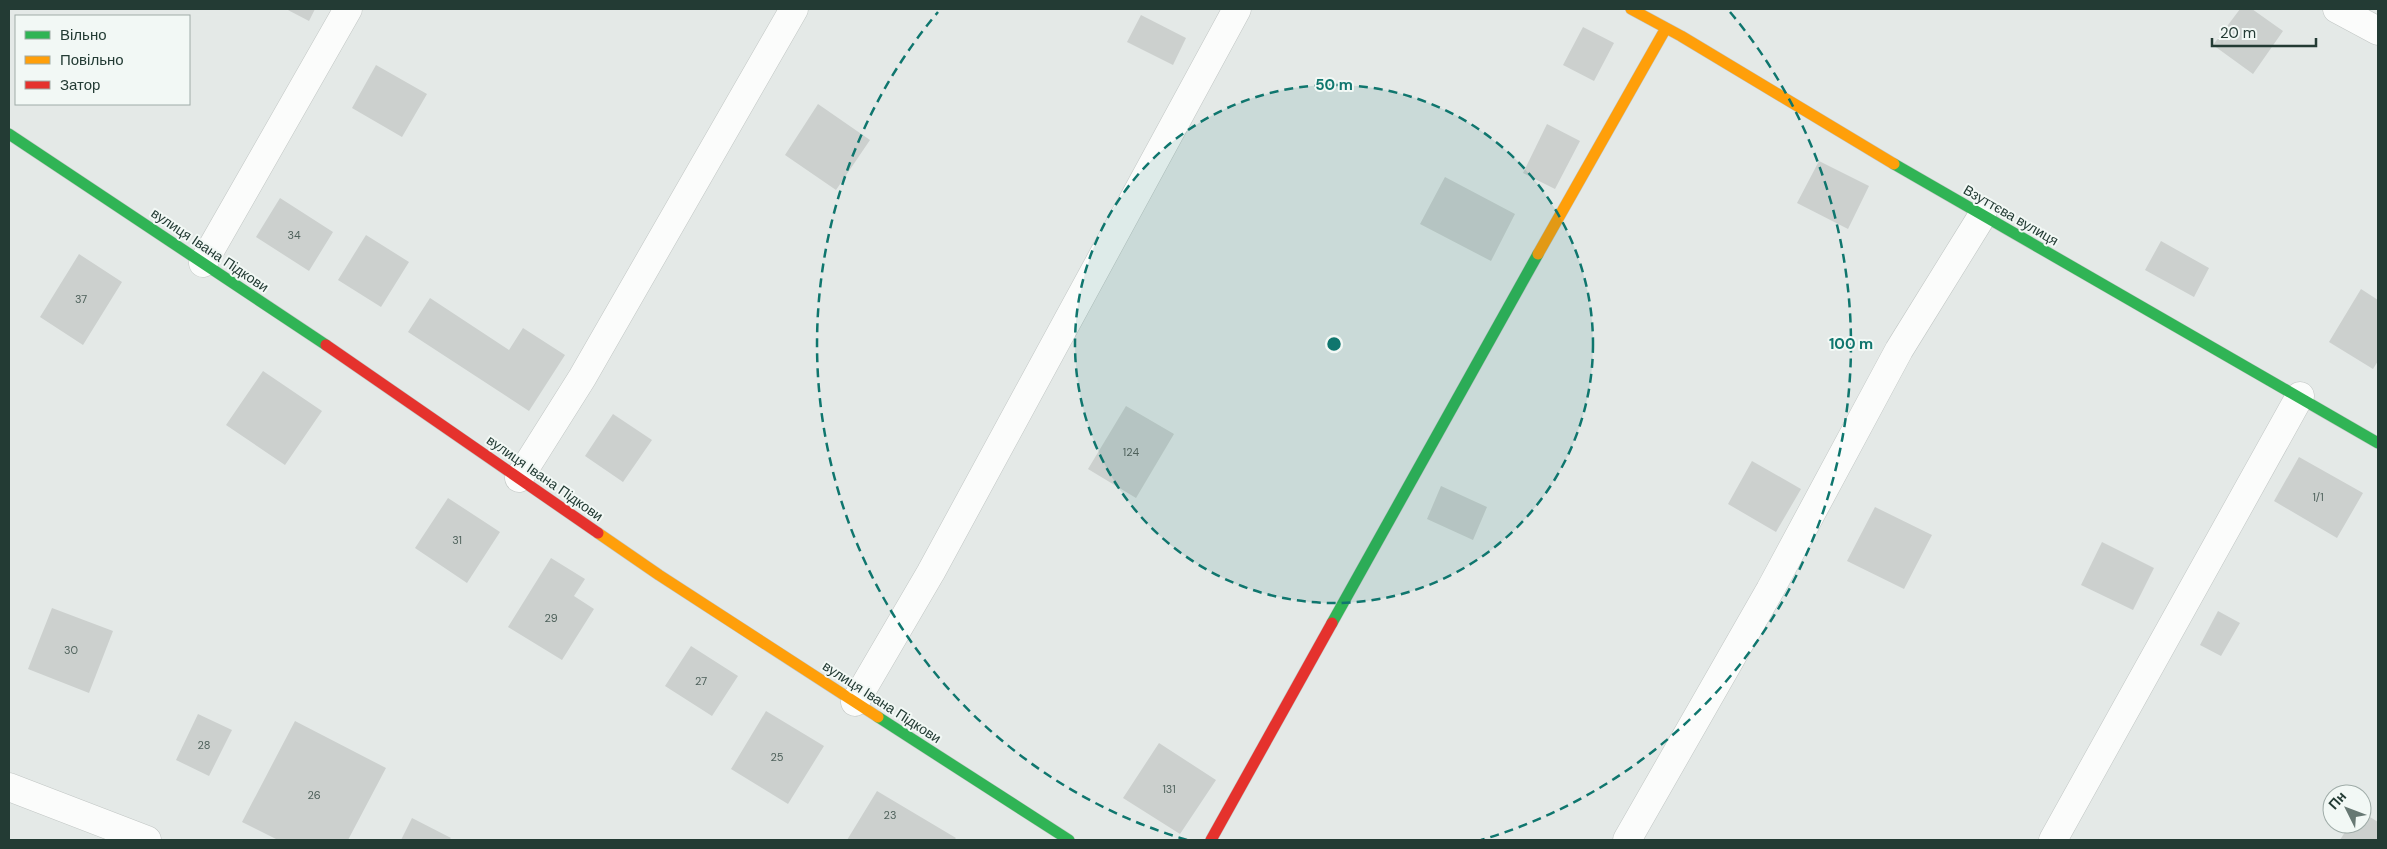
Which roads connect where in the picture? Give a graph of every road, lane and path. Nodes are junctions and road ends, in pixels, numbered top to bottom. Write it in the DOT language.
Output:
graph roads {
  1 [pos="348,9"];
  2 [pos="794,9"];
  3 [pos="1237,9"];
  4 [pos="1631,9"];
  5 [pos="2337,9"];
  6 [pos="1666,28"];
  7 [pos="2378,31"];
  8 [pos="9,134"];
  9 [pos="1982,216"];
  10 [pos="203,263"];
  11 [pos="2300,396"];
  12 [pos="2378,443"];
  13 [pos="519,478"];
  14 [pos="855,702"];
  15 [pos="9,787"];
  16 [pos="147,840"];
  17 [pos="1069,840"];
  18 [pos="1212,840"];
  19 [pos="1627,840"];
  20 [pos="2053,840"];
  1 -- 10 [label="street"];
  2 -- 13 [label="street"];
  3 -- 14 [label="street"];
  4 -- 6 [label="street, Взуттєва вулиця"];
  5 -- 7 [label="street"];
  6 -- 9 [label="street, Взуттєва вулиця"];
  6 -- 18 [label="street"];
  8 -- 10 [label="street, вулиця Івана Підкови"];
  9 -- 11 [label="street, Взуттєва вулиця"];
  9 -- 19 [label="street"];
  10 -- 13 [label="street, вулиця Івана Підкови"];
  11 -- 12 [label="street, Взуттєва вулиця"];
  11 -- 20 [label="street"];
  13 -- 14 [label="street, вулиця Івана Підкови"];
  14 -- 17 [label="street, вулиця Івана Підкови"];
  15 -- 16 [label="street"];
}
